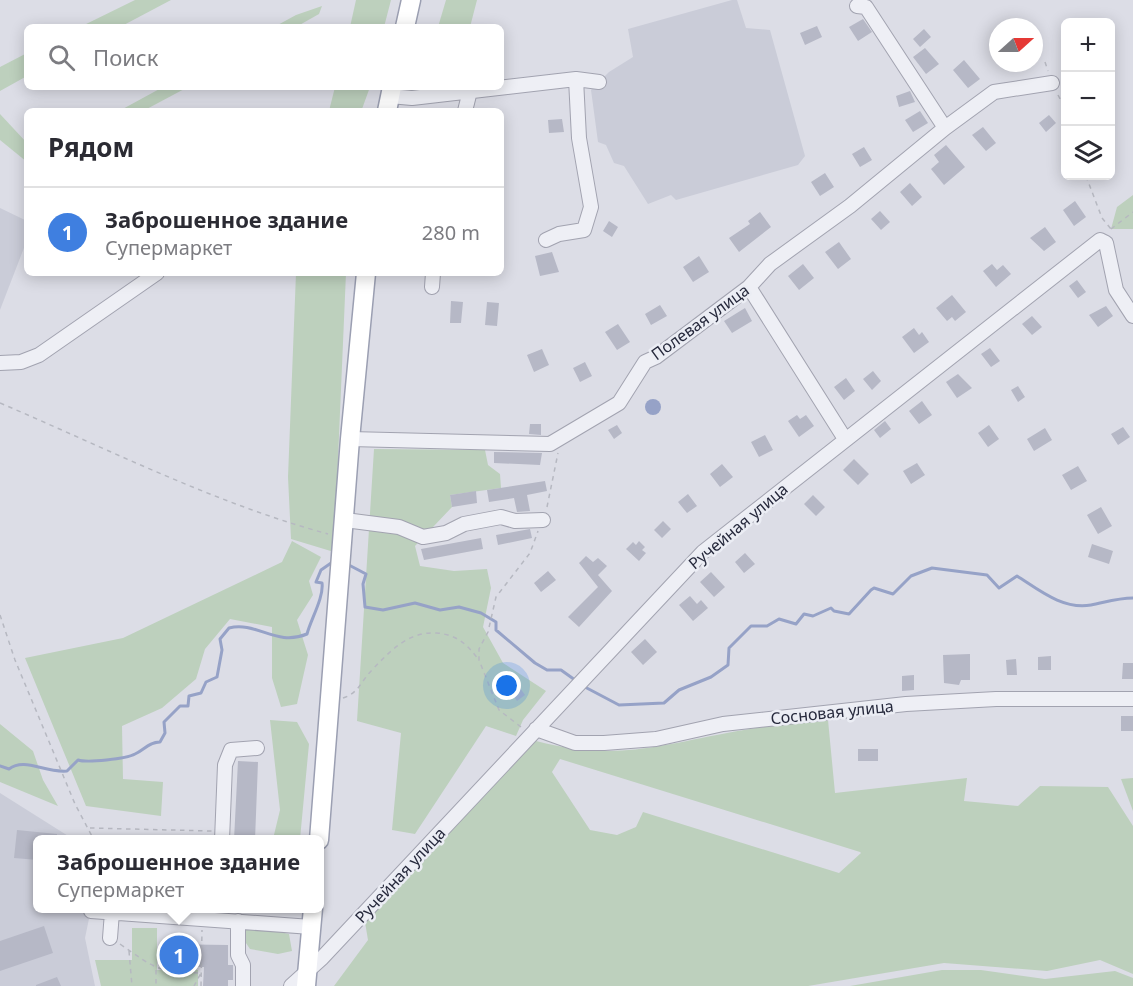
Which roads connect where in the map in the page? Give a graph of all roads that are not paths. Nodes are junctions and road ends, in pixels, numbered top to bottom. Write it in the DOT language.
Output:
graph roads {
  1 [pos="411,0"];
  2 [pos="857,6"];
  3 [pos="406,24"];
  4 [pos="576,79"];
  5 [pos="599,82"];
  6 [pos="1052,83"];
  7 [pos="504,87"];
  8 [pos="479,90"];
  9 [pos="470,91"];
  10 [pos="389,98"];
  11 [pos="466,108"];
  12 [pos="945,128"];
  13 [pos="546,240"];
  14 [pos="153,276"];
  15 [pos="366,276"];
  16 [pos="749,287"];
  17 [pos="1133,316"];
  18 [pos="0,363"];
  19 [pos="350,439"];
  20 [pos="845,439"];
  21 [pos="543,520"];
  22 [pos="344,529"];
  23 [pos="1133,699"];
  24 [pos="534,731"];
  25 [pos="257,748"];
  26 [pos="222,835"];
  27 [pos="319,835"];
  28 [pos="112,913"];
  29 [pos="125,913"];
  30 [pos="219,914"];
  31 [pos="312,918"];
  32 [pos="238,921"];
  33 [pos="111,938"];
  34 [pos="307,979"];
  35 [pos="243,986"];
  36 [pos="291,986"];
  1 -- 3 [label="main road"];
  2 -- 12 [label="street"];
  4 -- 5 [label="street"];
  4 -- 7 [label="street"];
  4 -- 13 [label="street"];
  6 -- 12 [label="street, Полевая улица"];
  8 -- 9 [label="street"];
  9 -- 10 [label="street"];
  9 -- 11 [label="street"];
  12 -- 16 [label="street, Полевая улица"];
  14 -- 18 [label="street"];
  15 -- 19 [label="main road"];
  16 -- 19 [label="street, Полевая улица"];
  16 -- 20 [label="street"];
  17 -- 20 [label="street, Ручейная улица"];
  19 -- 22 [label="main road"];
  20 -- 24 [label="street, Ручейная улица"];
  21 -- 22 [label="street"];
  22 -- 27 [label="main road"];
  23 -- 24 [label="street, Сосновая улица"];
  24 -- 34 [label="street, Ручейная улица"];
  25 -- 26 [label="street"];
  28 -- 33 [label="street"];
  29 -- 30 [label="street"];
  30 -- 32 [label="street"];
  31 -- 32 [label="street"];
  31 -- 34 [label="main road"];
  32 -- 35 [label="street"];
  34 -- 36 [label="street, Ручейная улица"];
}
